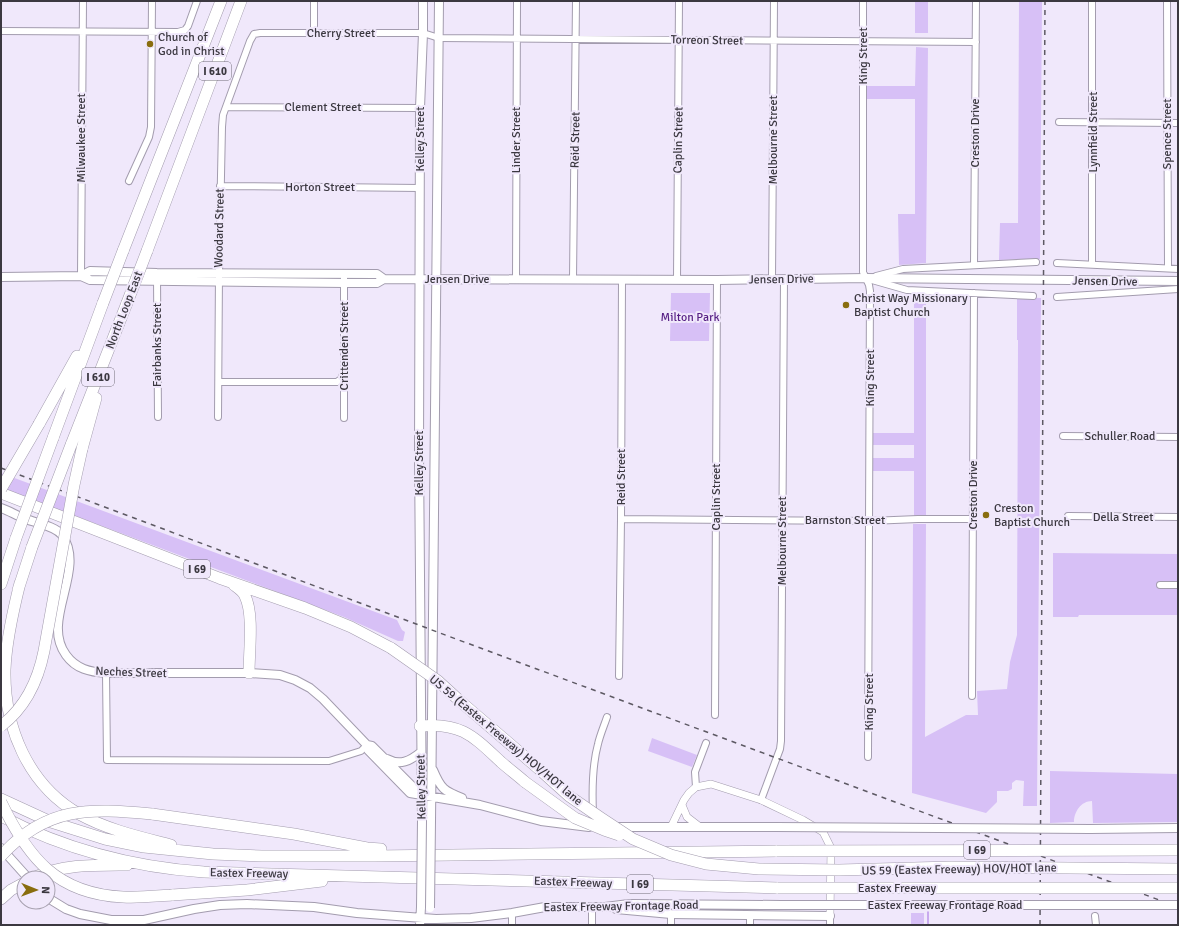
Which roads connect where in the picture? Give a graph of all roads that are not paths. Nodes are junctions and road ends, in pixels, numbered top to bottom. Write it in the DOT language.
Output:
graph roads {
  1 [pos="83,1"];
  2 [pos="152,1"];
  3 [pos="197,1"];
  4 [pos="221,1"];
  5 [pos="241,1"];
  6 [pos="314,1"];
  7 [pos="423,1"];
  8 [pos="439,1"];
  9 [pos="517,1"];
  10 [pos="576,1"];
  11 [pos="679,1"];
  12 [pos="774,1"];
  13 [pos="864,1"];
  14 [pos="976,1"];
  15 [pos="1092,1"];
  16 [pos="1167,1"];
  17 [pos="1,31"];
  18 [pos="82,32"];
  19 [pos="152,32"];
  20 [pos="314,32"];
  21 [pos="423,33"];
  22 [pos="439,38"];
  23 [pos="517,39"];
  24 [pos="576,40"];
  25 [pos="679,40"];
  26 [pos="774,41"];
  27 [pos="863,41"];
  28 [pos="976,42"];
  29 [pos="249,44"];
  30 [pos="226,107"];
  31 [pos="420,108"];
  32 [pos="1060,122"];
  33 [pos="1093,122"];
  34 [pos="1167,122"];
  35 [pos="1178,123"];
  36 [pos="129,181"];
  37 [pos="220,186"];
  38 [pos="420,188"];
  39 [pos="1036,262"];
  40 [pos="1057,263"];
  41 [pos="1092,264"];
  42 [pos="974,265"];
  43 [pos="1168,268"];
  44 [pos="1178,269"];
  45 [pos="219,273"];
  46 [pos="81,276"];
  47 [pos="1,277"];
  48 [pos="157,277"];
  49 [pos="344,278"];
  50 [pos="866,278"];
  51 [pos="419,279"];
  52 [pos="573,279"];
  53 [pos="622,279"];
  54 [pos="676,279"];
  55 [pos="772,279"];
  56 [pos="784,279"];
  57 [pos="438,280"];
  58 [pos="516,280"];
  59 [pos="717,280"];
  60 [pos="1178,281"];
  61 [pos="219,282"];
  62 [pos="1178,289"];
  63 [pos="974,293"];
  64 [pos="1032,296"];
  65 [pos="1056,297"];
  66 [pos="126,306"];
  67 [pos="97,317"];
  68 [pos="344,373"];
  69 [pos="219,382"];
  70 [pos="158,417"];
  71 [pos="218,417"];
  72 [pos="344,418"];
  73 [pos="39,424"];
  74 [pos="1063,436"];
  75 [pos="1178,437"];
  76 [pos="1,474"];
  77 [pos="1,489"];
  78 [pos="1,493"];
  79 [pos="1,508"];
  80 [pos="1068,516"];
  81 [pos="1178,517"];
  82 [pos="621,519"];
  83 [pos="973,519"];
  84 [pos="715,520"];
  85 [pos="782,520"];
  86 [pos="870,521"];
  87 [pos="230,582"];
  88 [pos="20,583"];
  89 [pos="1,584"];
  90 [pos="1160,585"];
  91 [pos="1178,585"];
  92 [pos="1,644"];
  93 [pos="106,673"];
  94 [pos="249,673"];
  95 [pos="619,676"];
  96 [pos="972,696"];
  97 [pos="715,715"];
  98 [pos="607,717"];
  99 [pos="432,725"];
  100 [pos="1,726"];
  101 [pos="420,726"];
  102 [pos="706,743"];
  103 [pos="367,745"];
  104 [pos="421,752"];
  105 [pos="868,757"];
  106 [pos="384,758"];
  107 [pos="432,768"];
  108 [pos="696,788"];
  109 [pos="422,796"];
  110 [pos="432,797"];
  111 [pos="1,799"];
  112 [pos="761,800"];
  113 [pos="1,802"];
  114 [pos="480,805"];
  115 [pos="682,805"];
  116 [pos="1,816"];
  117 [pos="593,827"];
  118 [pos="671,827"];
  119 [pos="700,827"];
  120 [pos="1178,828"];
  121 [pos="634,839"];
  122 [pos="1,848"];
  123 [pos="1178,850"];
  124 [pos="213,854"];
  125 [pos="449,854"];
  126 [pos="1,856"];
  127 [pos="146,866"];
  128 [pos="1178,869"];
  129 [pos="21,870"];
  130 [pos="53,870"];
  131 [pos="364,876"];
  132 [pos="16,887"];
  133 [pos="1178,888"];
  134 [pos="1,899"];
  135 [pos="56,903"];
  136 [pos="1178,905"];
  137 [pos="592,906"];
  138 [pos="605,907"];
  139 [pos="512,913"];
  140 [pos="671,914"];
  141 [pos="750,915"];
  142 [pos="830,916"];
  143 [pos="1095,916"];
  144 [pos="144,920"];
  145 [pos="420,921"];
  146 [pos="432,922"];
  147 [pos="122,925"];
  148 [pos="512,925"];
  149 [pos="592,925"];
  150 [pos="671,925"];
  151 [pos="750,925"];
  152 [pos="830,925"];
  153 [pos="1096,925"];
  1 -- 18 [label="street, Milwaukee Street"];
  2 -- 19 [label="street"];
  3 -- 19 [label="street"];
  4 -- 67 [label="highway, North Loop East / I 610, bridge"];
  5 -- 66 [label="highway, North Loop East / I 610, bridge"];
  6 -- 20 [label="street"];
  7 -- 21 [label="main road, Kelley Street"];
  8 -- 22 [label="main road, Kelley Street"];
  9 -- 23 [label="street, Linder Street"];
  10 -- 24 [label="street, Reid Street"];
  11 -- 25 [label="street, Caplin Street"];
  12 -- 26 [label="street, Melbourne Street"];
  13 -- 27 [label="street, King Street"];
  14 -- 28 [label="street, Creston Drive"];
  15 -- 33 [label="street, Lynnfield Street"];
  16 -- 34 [label="street, Spence Street"];
  17 -- 18 [label="street"];
  18 -- 19 [label="street"];
  18 -- 46 [label="street, Milwaukee Street"];
  19 -- 36 [label="street"];
  20 -- 21 [label="street, Cherry Street"];
  20 -- 29 [label="street, Cherry Street"];
  21 -- 22 [label="street, Cherry Street"];
  21 -- 31 [label="main road, Kelley Street"];
  22 -- 23 [label="street, Torreon Street"];
  22 -- 57 [label="main road, Kelley Street"];
  23 -- 24 [label="street, Torreon Street"];
  23 -- 58 [label="street, Linder Street"];
  24 -- 25 [label="street, Torreon Street"];
  24 -- 52 [label="street, Reid Street"];
  25 -- 26 [label="street, Torreon Street"];
  25 -- 54 [label="street, Caplin Street"];
  26 -- 27 [label="street, Torreon Street"];
  26 -- 55 [label="street, Melbourne Street"];
  27 -- 28 [label="street, Torreon Street"];
  27 -- 50 [label="street, King Street"];
  28 -- 42 [label="street, Creston Drive"];
  29 -- 30 [label="street, Woodard Street"];
  30 -- 31 [label="street, Clement Street"];
  30 -- 37 [label="street, Woodard Street"];
  31 -- 38 [label="main road, Kelley Street"];
  32 -- 33 [label="street"];
  33 -- 34 [label="street"];
  33 -- 41 [label="street, Lynnfield Street"];
  34 -- 35 [label="street"];
  34 -- 43 [label="street, Spence Street"];
  37 -- 38 [label="street, Horton Street"];
  37 -- 45 [label="street, Woodard Street"];
  38 -- 51 [label="main road, Kelley Street"];
  39 -- 42 [label="street"];
  40 -- 41 [label="street"];
  41 -- 43 [label="street"];
  42 -- 50 [label="street"];
  43 -- 44 [label="street"];
  45 -- 48 [label="main road, Jensen Drive"];
  45 -- 49 [label="main road, Jensen Drive"];
  45 -- 61 [label="street, Woodard Street"];
  46 -- 47 [label="main road, Jensen Drive"];
  46 -- 48 [label="main road, Jensen Drive"];
  48 -- 61 [label="main road, Jensen Drive"];
  48 -- 70 [label="street, Fairbanks Street"];
  49 -- 51 [label="main road, Jensen Drive"];
  49 -- 61 [label="main road, Jensen Drive"];
  49 -- 68 [label="street, Crittenden Street"];
  50 -- 56 [label="main road, Jensen Drive"];
  50 -- 60 [label="main road, Jensen Drive"];
  50 -- 63 [label="street"];
  50 -- 86 [label="street, King Street"];
  51 -- 57 [label="main road, Jensen Drive"];
  51 -- 101 [label="main road, Kelley Street"];
  52 -- 53 [label="main road, Jensen Drive"];
  52 -- 58 [label="main road, Jensen Drive"];
  53 -- 54 [label="main road, Jensen Drive"];
  53 -- 82 [label="street, Reid Street"];
  54 -- 59 [label="main road, Jensen Drive"];
  55 -- 56 [label="main road, Jensen Drive"];
  55 -- 59 [label="main road, Jensen Drive"];
  56 -- 85 [label="street, Melbourne Street"];
  57 -- 58 [label="main road, Jensen Drive"];
  57 -- 99 [label="main road, Kelley Street"];
  59 -- 84 [label="street, Caplin Street"];
  61 -- 69 [label="street, Woodard Street"];
  62 -- 65 [label="street"];
  63 -- 64 [label="street"];
  63 -- 83 [label="street, Creston Drive"];
  66 -- 88 [label="highway, North Loop East / I 610, bridge"];
  66 -- 100 [label="highway, bridge"];
  67 -- 73 [label="highway"];
  67 -- 89 [label="highway, North Loop East / I 610, bridge"];
  68 -- 69 [label="street"];
  68 -- 72 [label="street, Crittenden Street"];
  69 -- 71 [label="street, Woodard Street"];
  73 -- 76 [label="highway, bridge"];
  73 -- 77 [label="highway, bridge"];
  74 -- 75 [label="street, Schuller Road"];
  78 -- 87 [label="highway, US 59 (Eastex Freeway) HOV/HOT lane / I 69"];
  79 -- 93 [label="main road, Neches Street"];
  80 -- 81 [label="street, Della Street"];
  82 -- 84 [label="street, Barnston Street"];
  82 -- 95 [label="street, Reid Street"];
  83 -- 86 [label="street, Barnston Street"];
  83 -- 96 [label="street, Creston Drive"];
  84 -- 85 [label="street, Barnston Street"];
  84 -- 97 [label="street, Caplin Street"];
  85 -- 86 [label="street, Barnston Street"];
  85 -- 112 [label="street, Melbourne Street"];
  86 -- 105 [label="street, King Street"];
  87 -- 94 [label="highway"];
  87 -- 121 [label="highway, US 59 (Eastex Freeway) HOV/HOT lane / I 69, bridge"];
  88 -- 92 [label="highway, North Loop East / I 610"];
  88 -- 124 [label="highway"];
  90 -- 91 [label="street"];
  93 -- 94 [label="main road, Neches Street"];
  93 -- 103 [label="street"];
  94 -- 103 [label="main road, Neches Street"];
  98 -- 117 [label="street"];
  99 -- 101 [label="highway"];
  99 -- 107 [label="main road, Kelley Street"];
  99 -- 121 [label="highway, bridge"];
  101 -- 104 [label="main road, Kelley Street"];
  102 -- 108 [label="street"];
  103 -- 106 [label="main road, Neches Street"];
  103 -- 109 [label="main road, Neches Street"];
  104 -- 106 [label="main road"];
  104 -- 109 [label="main road, Kelley Street"];
  106 -- 109 [label="main road, Neches Street"];
  107 -- 110 [label="main road, Kelley Street"];
  107 -- 114 [label="main road"];
  108 -- 112 [label="street"];
  108 -- 115 [label="street"];
  109 -- 110 [label="main road"];
  109 -- 145 [label="main road, Kelley Street, bridge"];
  110 -- 114 [label="main road"];
  110 -- 146 [label="main road, Kelley Street, bridge"];
  111 -- 124 [label="highway, Eastex Freeway / I 69"];
  112 -- 142 [label="street"];
  113 -- 131 [label="highway, bridge"];
  114 -- 117 [label="main road"];
  115 -- 118 [label="street"];
  115 -- 119 [label="street"];
  116 -- 127 [label="highway, Eastex Freeway / I 69"];
  117 -- 118 [label="main road"];
  118 -- 119 [label="main road"];
  119 -- 120 [label="main road, bridge"];
  121 -- 128 [label="highway, US 59 (Eastex Freeway) HOV/HOT lane, bridge"];
  122 -- 129 [label="main road"];
  123 -- 125 [label="highway, Eastex Freeway / I 69, bridge"];
  124 -- 125 [label="highway, Eastex Freeway / I 69"];
  125 -- 126 [label="highway, bridge"];
  127 -- 130 [label="highway"];
  127 -- 131 [label="highway, Eastex Freeway / I 69"];
  131 -- 133 [label="highway, Eastex Freeway / I 69, bridge"];
  132 -- 134 [label="highway"];
  135 -- 144 [label="main road, Eastex Freeway Frontage Road"];
  136 -- 138 [label="main road, Eastex Freeway Frontage Road, bridge"];
  137 -- 138 [label="main road, Eastex Freeway Frontage Road"];
  137 -- 139 [label="main road, Eastex Freeway Frontage Road"];
  137 -- 149 [label="street"];
  138 -- 140 [label="main road"];
  139 -- 146 [label="main road, Eastex Freeway Frontage Road"];
  139 -- 148 [label="street"];
  140 -- 141 [label="main road"];
  140 -- 150 [label="street"];
  141 -- 142 [label="main road"];
  141 -- 151 [label="street"];
  142 -- 152 [label="street"];
  143 -- 153 [label="street"];
  144 -- 145 [label="main road, Eastex Freeway Frontage Road"];
  144 -- 147 [label="main road"];
  145 -- 146 [label="main road, Eastex Freeway Frontage Road"];
}
